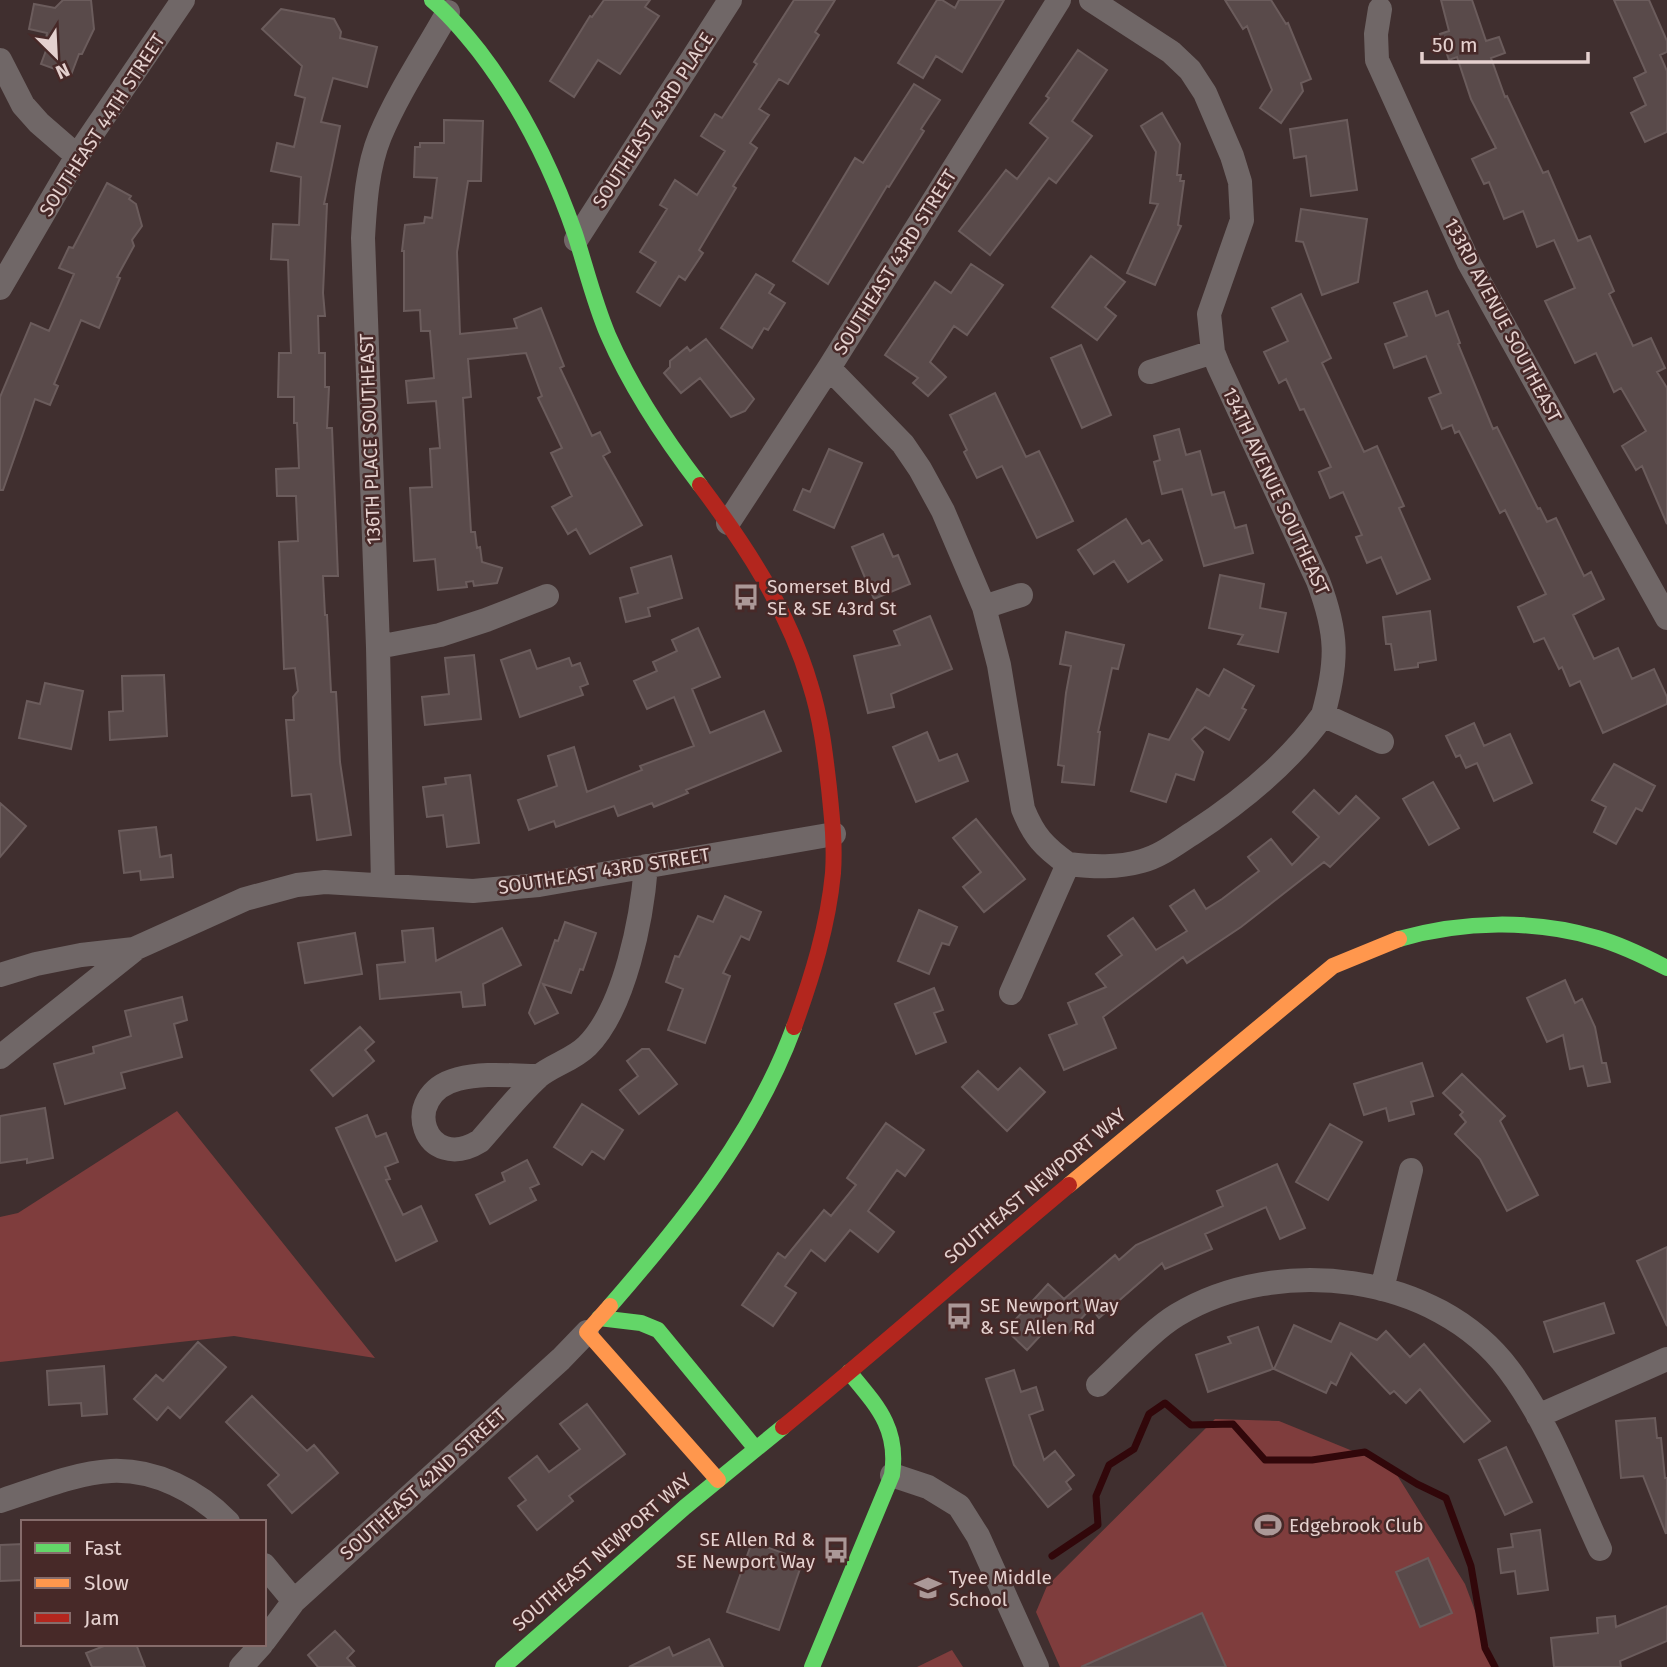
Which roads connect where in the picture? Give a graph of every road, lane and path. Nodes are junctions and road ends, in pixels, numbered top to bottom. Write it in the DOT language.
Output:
graph roads {
  1 [pos="184,0"];
  2 [pos="730,0"];
  3 [pos="1059,0"];
  4 [pos="1091,0"];
  5 [pos="440,6"];
  6 [pos="1380,9"];
  7 [pos="0,60"];
  8 [pos="77,156"];
  9 [pos="576,240"];
  10 [pos="0,288"];
  11 [pos="1213,352"];
  12 [pos="829,368"];
  13 [pos="1150,372"];
  14 [pos="728,523"];
  15 [pos="1021,595"];
  16 [pos="547,596"];
  17 [pos="984,607"];
  18 [pos="1667,618"];
  19 [pos="378,647"];
  20 [pos="1323,715"];
  21 [pos="1382,742"];
  22 [pos="834,835"];
  23 [pos="1068,864"];
  24 [pos="646,866"];
  25 [pos="383,885"];
  26 [pos="134,949"];
  27 [pos="1667,968"];
  28 [pos="0,975"];
  29 [pos="1011,993"];
  30 [pos="0,1057"];
  31 [pos="539,1076"];
  32 [pos="1411,1170"];
  33 [pos="643,1268"];
  34 [pos="1382,1289"];
  35 [pos="593,1325"];
  36 [pos="658,1330"];
  37 [pos="1667,1359"];
  38 [pos="849,1372"];
  39 [pos="1098,1385"];
  40 [pos="1538,1416"];
  41 [pos="756,1449"];
  42 [pos="892,1475"];
  43 [pos="718,1480"];
  44 [pos="0,1501"];
  45 [pos="226,1520"];
  46 [pos="1600,1549"];
  47 [pos="266,1567"];
  48 [pos="294,1601"];
  49 [pos="266,1639"];
  50 [pos="260,1646"];
  51 [pos="242,1667"];
  52 [pos="503,1667"];
  53 [pos="812,1667"];
  54 [pos="1037,1667"];
  1 -- 8 [label="street, SOUTHEAST 44TH STREET"];
  2 -- 9 [label="street, SOUTHEAST 43RD PLACE"];
  3 -- 12 [label="street, SOUTHEAST 43RD STREET"];
  4 -- 11 [label="street, 134TH AVENUE SOUTHEAST"];
  5 -- 9 [label="street"];
  5 -- 19 [label="street, 136TH PLACE SOUTHEAST"];
  6 -- 18 [label="street, 133RD AVENUE SOUTHEAST"];
  7 -- 8 [label="street"];
  8 -- 10 [label="street, SOUTHEAST 44TH STREET"];
  9 -- 14 [label="street"];
  11 -- 13 [label="street"];
  11 -- 20 [label="street, 134TH AVENUE SOUTHEAST"];
  12 -- 14 [label="street, SOUTHEAST 43RD STREET"];
  12 -- 17 [label="street"];
  14 -- 22 [label="street"];
  15 -- 17 [label="street"];
  16 -- 19 [label="street"];
  17 -- 23 [label="street"];
  19 -- 25 [label="street, 136TH PLACE SOUTHEAST"];
  20 -- 21 [label="street"];
  20 -- 23 [label="street"];
  22 -- 24 [label="street, SOUTHEAST 43RD STREET"];
  22 -- 33 [label="street"];
  23 -- 29 [label="street"];
  24 -- 25 [label="street, SOUTHEAST 43RD STREET"];
  24 -- 31 [label="street"];
  25 -- 26 [label="street, SOUTHEAST 43RD STREET"];
  26 -- 28 [label="street, SOUTHEAST 43RD STREET"];
  26 -- 30 [label="street, SOUTHEAST 43RD STREET"];
  27 -- 38 [label="street, SOUTHEAST NEWPORT WAY"];
  32 -- 34 [label="street"];
  33 -- 35 [label="street"];
  33 -- 36 [label="street"];
  34 -- 39 [label="street"];
  34 -- 40 [label="street"];
  35 -- 36 [label="street"];
  35 -- 43 [label="street"];
  35 -- 48 [label="street, SOUTHEAST 42ND STREET"];
  36 -- 41 [label="street"];
  37 -- 40 [label="street"];
  38 -- 41 [label="street, SOUTHEAST NEWPORT WAY"];
  38 -- 42 [label="street"];
  40 -- 46 [label="street"];
  41 -- 43 [label="street, SOUTHEAST NEWPORT WAY"];
  42 -- 53 [label="street"];
  42 -- 54 [label="street"];
  43 -- 52 [label="street, SOUTHEAST NEWPORT WAY"];
  44 -- 45 [label="street"];
  47 -- 48 [label="street"];
  48 -- 49 [label="street, SOUTHEAST 42ND STREET"];
  50 -- 51 [label="street, SOUTHEAST 42ND STREET"];
}
